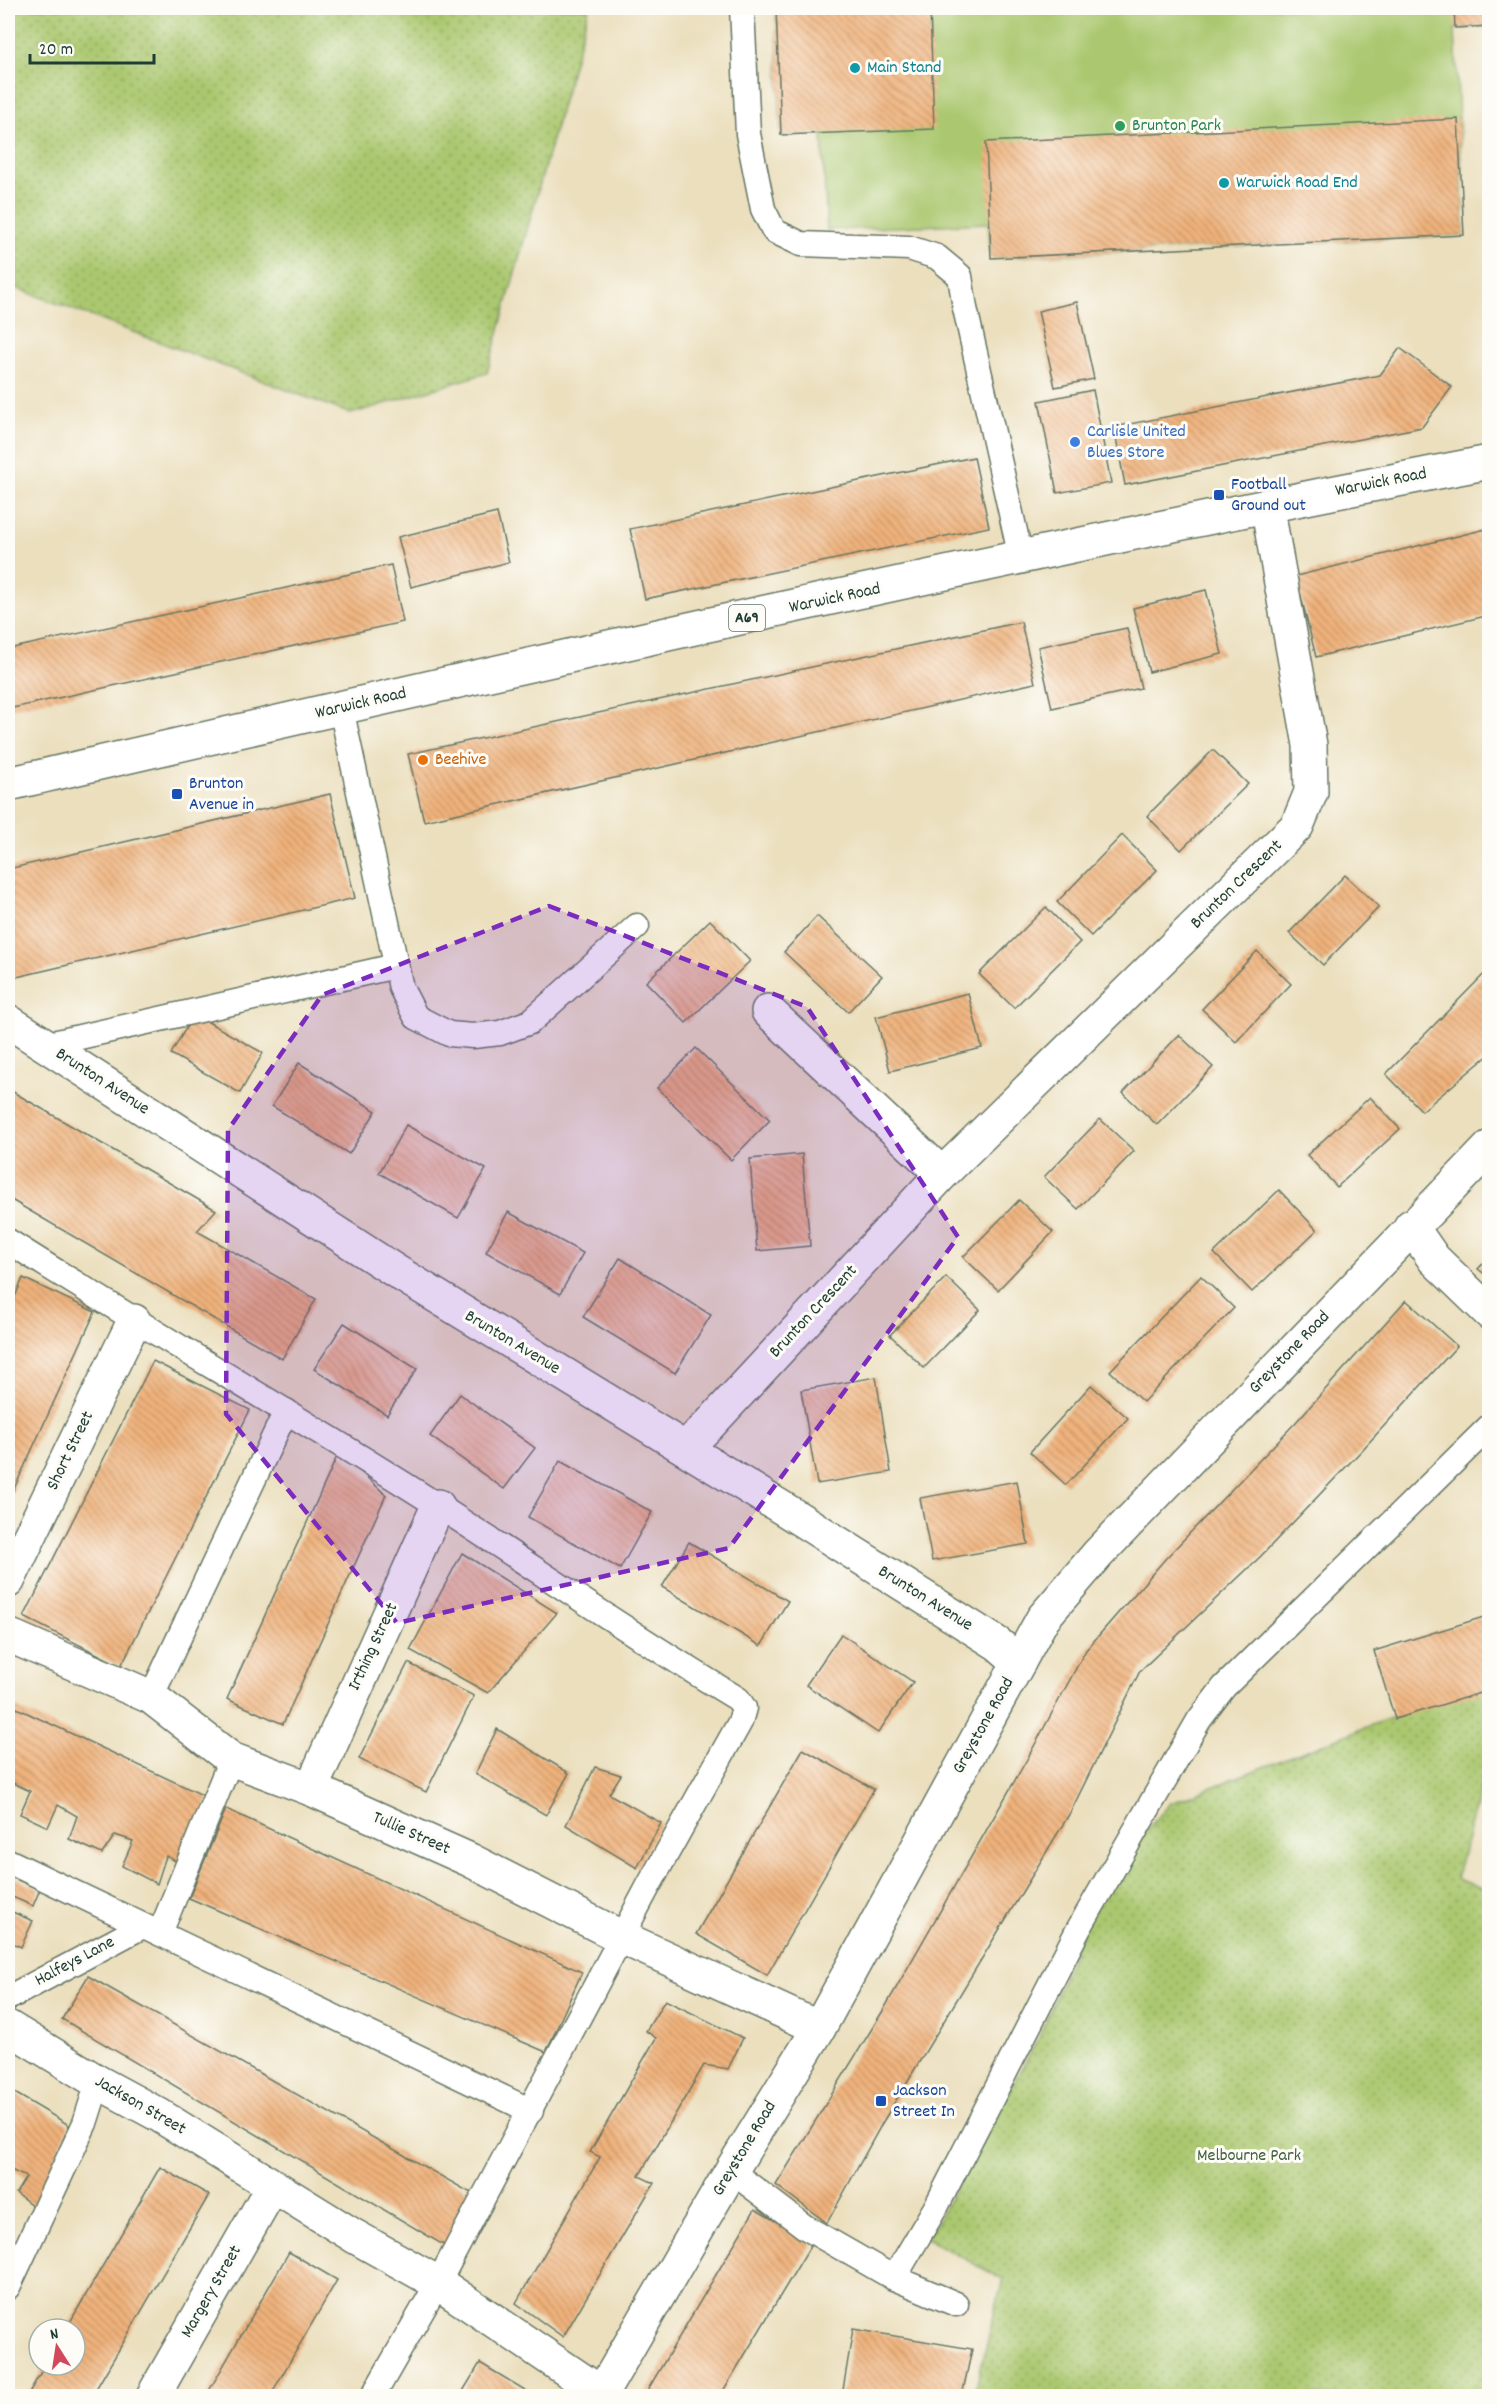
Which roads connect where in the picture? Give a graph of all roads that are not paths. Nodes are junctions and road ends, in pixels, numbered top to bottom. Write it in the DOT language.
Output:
graph roads {
  1 [pos="742,8"];
  2 [pos="1490,462"];
  3 [pos="1267,505"];
  4 [pos="1021,558"];
  5 [pos="341,708"];
  6 [pos="8,784"];
  7 [pos="637,926"];
  8 [pos="396,966"];
  9 [pos="768,1011"];
  10 [pos="8,1021"];
  11 [pos="44,1045"];
  12 [pos="1490,1147"];
  13 [pos="942,1174"];
  14 [pos="1411,1226"];
  15 [pos="8,1241"];
  16 [pos="1490,1313"];
  17 [pos="134,1321"];
  18 [pos="286,1411"];
  19 [pos="1490,1426"];
  20 [pos="685,1448"];
  21 [pos="438,1506"];
  22 [pos="8,1581"];
  23 [pos="8,1635"];
  24 [pos="1019,1662"];
  25 [pos="151,1697"];
  26 [pos="231,1759"];
  27 [pos="311,1789"];
  28 [pos="8,1861"];
  29 [pos="152,1929"];
  30 [pos="621,1937"];
  31 [pos="8,1998"];
  32 [pos="8,2027"];
  33 [pos="819,2028"];
  34 [pos="98,2082"];
  35 [pos="531,2111"];
  36 [pos="731,2171"];
  37 [pos="272,2187"];
  38 [pos="15,2249"];
  39 [pos="894,2278"];
  40 [pos="438,2283"];
  41 [pos="8,2287"];
  42 [pos="956,2304"];
  43 [pos="600,2395"];
  44 [pos="153,2397"];
  45 [pos="373,2397"];
  1 -- 4 [label="lane"];
  2 -- 3 [label="street, Warwick Road / A69"];
  3 -- 4 [label="street, Warwick Road / A69"];
  3 -- 13 [label="street, Brunton Crescent"];
  4 -- 5 [label="street, Warwick Road / A69"];
  5 -- 6 [label="street, Warwick Road / A69"];
  5 -- 8 [label="lane"];
  7 -- 8 [label="lane"];
  8 -- 11 [label="lane"];
  9 -- 13 [label="street"];
  10 -- 11 [label="street, Brunton Avenue"];
  11 -- 20 [label="street, Brunton Avenue"];
  12 -- 14 [label="street, Greystone Road"];
  13 -- 20 [label="street, Brunton Crescent"];
  14 -- 16 [label="street"];
  14 -- 24 [label="street, Greystone Road"];
  15 -- 17 [label="lane"];
  17 -- 18 [label="lane"];
  17 -- 22 [label="street, Short Street"];
  18 -- 21 [label="lane"];
  18 -- 25 [label="lane"];
  19 -- 39 [label="lane"];
  20 -- 24 [label="street, Brunton Avenue"];
  21 -- 27 [label="street, Irthing Street"];
  21 -- 30 [label="lane"];
  23 -- 25 [label="street, Tullie Street"];
  24 -- 33 [label="street, Greystone Road"];
  25 -- 26 [label="street, Tullie Street"];
  26 -- 27 [label="street, Tullie Street"];
  26 -- 29 [label="lane"];
  27 -- 30 [label="street, Tullie Street"];
  28 -- 29 [label="lane"];
  29 -- 31 [label="lane, Halfeys Lane"];
  29 -- 35 [label="lane"];
  30 -- 33 [label="street, Tullie Street"];
  30 -- 35 [label="lane"];
  32 -- 34 [label="street, Jackson Street"];
  33 -- 36 [label="street, Greystone Road"];
  34 -- 37 [label="street, Jackson Street"];
  34 -- 38 [label="lane"];
  35 -- 40 [label="lane"];
  36 -- 39 [label="lane"];
  36 -- 43 [label="street, Greystone Road"];
  37 -- 40 [label="street, Jackson Street"];
  37 -- 44 [label="street, Margery Street"];
  38 -- 41 [label="lane"];
  39 -- 42 [label="lane"];
  40 -- 43 [label="street, Jackson Street"];
  40 -- 45 [label="lane"];
}
